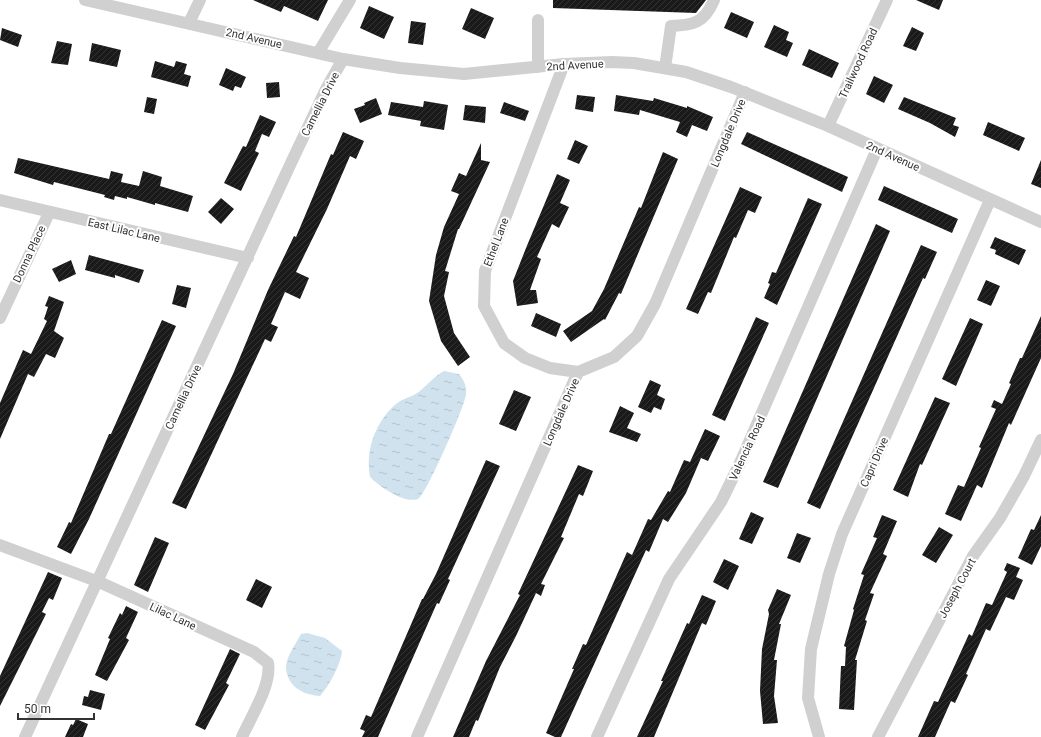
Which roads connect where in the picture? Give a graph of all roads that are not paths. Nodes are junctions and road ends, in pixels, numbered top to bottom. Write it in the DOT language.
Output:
graph roads {
  1 [pos="85,0"];
  2 [pos="200,0"];
  3 [pos="350,0"];
  4 [pos="714,0"];
  5 [pos="887,0"];
  6 [pos="538,20"];
  7 [pos="189,23"];
  8 [pos="318,52"];
  9 [pos="343,59"];
  10 [pos="564,64"];
  11 [pos="538,67"];
  12 [pos="665,68"];
  13 [pos="745,92"];
  14 [pos="828,126"];
  15 [pos="877,149"];
  16 [pos="0,200"];
  17 [pos="990,200"];
  18 [pos="49,213"];
  19 [pos="1041,222"];
  20 [pos="248,258"];
  21 [pos="0,318"];
  22 [pos="578,372"];
  23 [pos="1041,440"];
  24 [pos="0,545"];
  25 [pos="99,582"];
  26 [pos="25,737"];
  27 [pos="242,737"];
  28 [pos="417,737"];
  29 [pos="598,737"];
  30 [pos="819,737"];
  31 [pos="878,737"];
  1 -- 7 [label="street, 2nd Avenue"];
  2 -- 7 [label="street"];
  3 -- 8 [label="street"];
  4 -- 12 [label="street"];
  5 -- 14 [label="street, Trailwood Road"];
  6 -- 11 [label="street"];
  7 -- 8 [label="street, 2nd Avenue"];
  8 -- 9 [label="street, 2nd Avenue"];
  9 -- 11 [label="street, 2nd Avenue"];
  9 -- 20 [label="street, Camellia Drive"];
  10 -- 11 [label="street, 2nd Avenue"];
  10 -- 12 [label="street, 2nd Avenue"];
  10 -- 22 [label="street, Ethel Lane"];
  12 -- 13 [label="street, 2nd Avenue"];
  13 -- 14 [label="street, 2nd Avenue"];
  13 -- 22 [label="street, Longdale Drive"];
  14 -- 15 [label="street, 2nd Avenue"];
  15 -- 17 [label="street, 2nd Avenue"];
  15 -- 29 [label="street, Valencia Road"];
  16 -- 18 [label="street, East Lilac Lane"];
  17 -- 19 [label="street, 2nd Avenue"];
  17 -- 30 [label="street, Capri Drive"];
  18 -- 20 [label="street, East Lilac Lane"];
  18 -- 21 [label="street, Donna Place"];
  20 -- 25 [label="street, Camellia Drive"];
  22 -- 28 [label="street, Longdale Drive"];
  23 -- 31 [label="street, Joseph Court"];
  24 -- 25 [label="street, Lilac Lane"];
  25 -- 26 [label="street, Camellia Drive"];
  25 -- 27 [label="street, Lilac Lane"];
}
